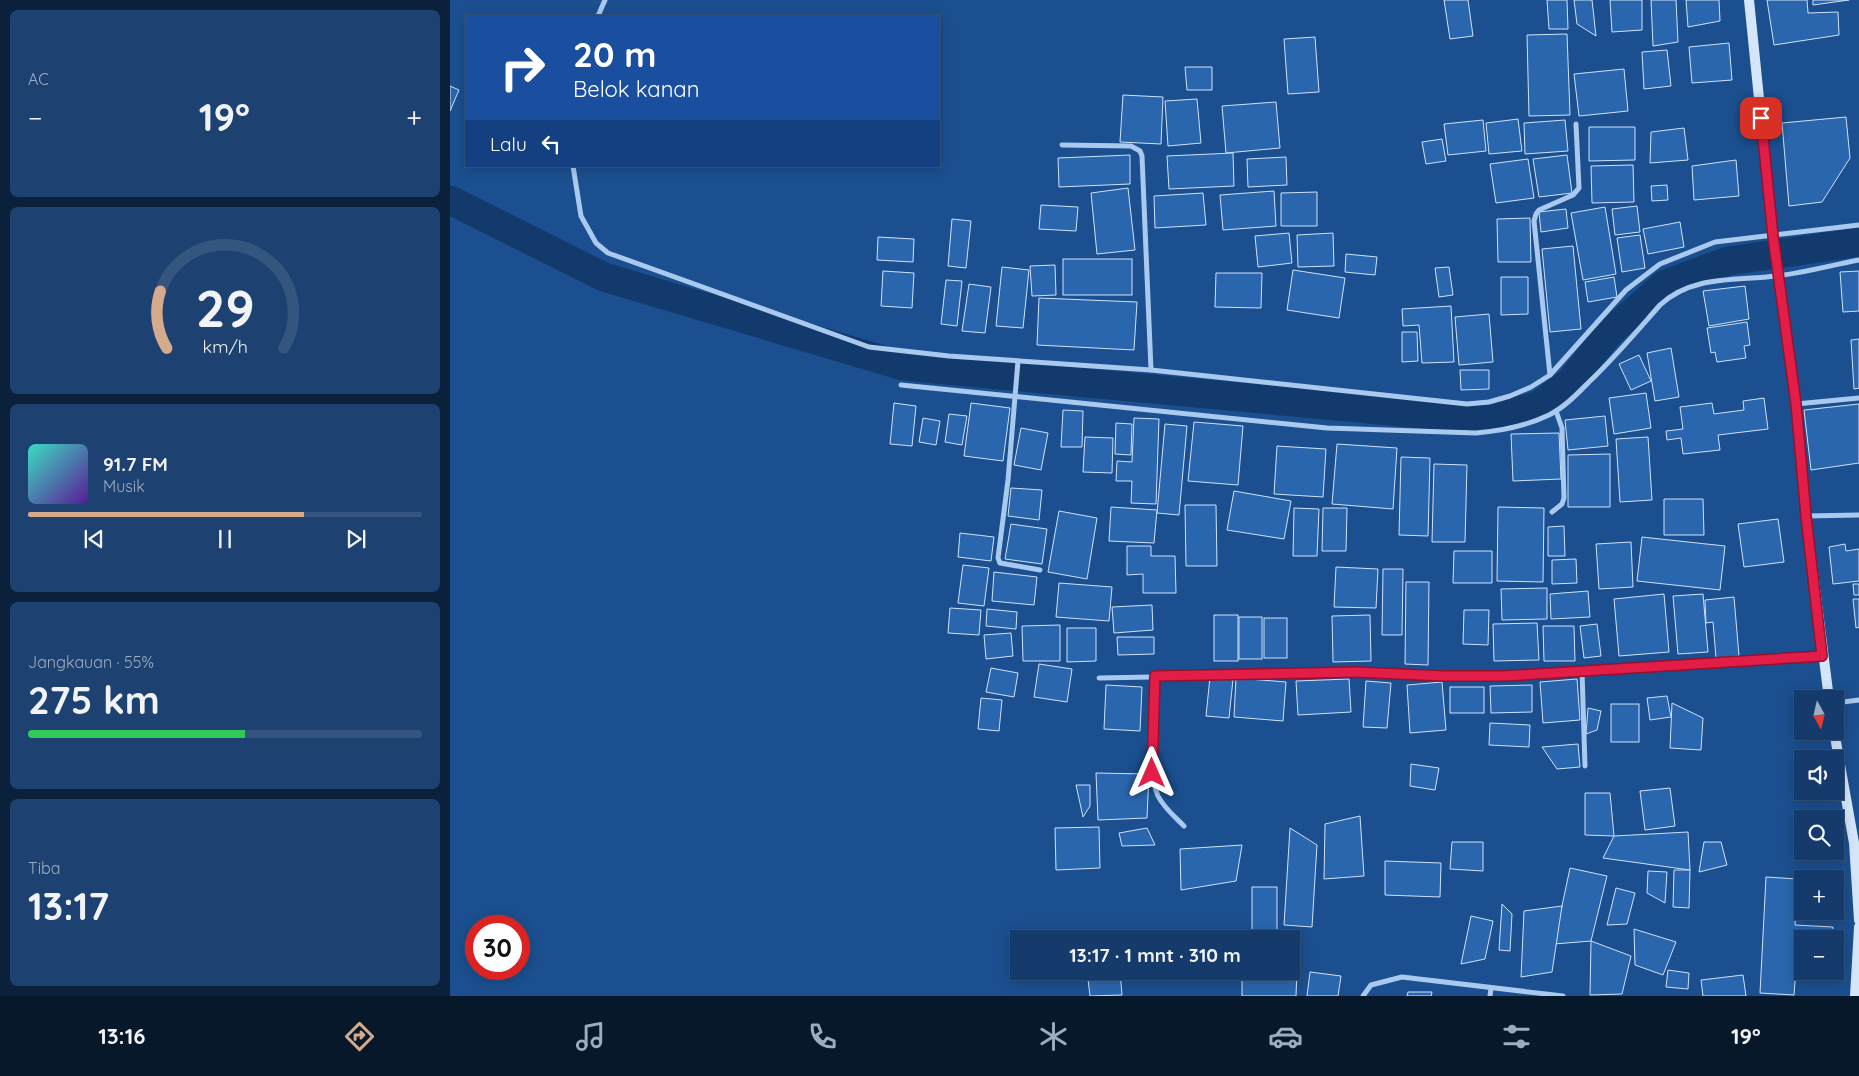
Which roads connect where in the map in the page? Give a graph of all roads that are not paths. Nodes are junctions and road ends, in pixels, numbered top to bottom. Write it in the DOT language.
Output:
graph roads {
  1 [pos="605,0"];
  2 [pos="1749,0"];
  3 [pos="598,15"];
  4 [pos="1576,124"];
  5 [pos="1062,145"];
  6 [pos="573,167"];
  7 [pos="1859,225"];
  8 [pos="1773,236"];
  9 [pos="1859,260"];
  10 [pos="1777,273"];
  11 [pos="1018,363"];
  12 [pos="1151,370"];
  13 [pos="1550,375"];
  14 [pos="902,385"];
  15 [pos="1015,394"];
  16 [pos="1859,398"];
  17 [pos="1796,404"];
  18 [pos="1556,410"];
  19 [pos="1552,512"];
  20 [pos="1806,516"];
  21 [pos="1859,516"];
  22 [pos="1040,570"];
  23 [pos="1822,656"];
  24 [pos="1582,670"];
  25 [pos="1155,676"];
  26 [pos="1099,678"];
  27 [pos="1828,690"];
  28 [pos="1859,700"];
  29 [pos="1844,702"];
  30 [pos="1836,740"];
  31 [pos="1584,766"];
  32 [pos="1184,826"];
  33 [pos="1859,920"];
  34 [pos="1859,927"];
  35 [pos="1491,988"];
  36 [pos="1364,996"];
  37 [pos="1490,996"];
  38 [pos="1563,996"];
  39 [pos="1855,996"];
  1 -- 3 [label="street"];
  2 -- 8 [label="street"];
  4 -- 13 [label="street"];
  5 -- 12 [label="street"];
  6 -- 11 [label="street"];
  7 -- 8 [label="street"];
  8 -- 10 [label="street"];
  8 -- 13 [label="street"];
  9 -- 10 [label="street"];
  10 -- 17 [label="street"];
  10 -- 18 [label="street"];
  11 -- 12 [label="street"];
  11 -- 15 [label="street"];
  12 -- 13 [label="street"];
  14 -- 15 [label="street"];
  15 -- 18 [label="street"];
  15 -- 22 [label="street"];
  16 -- 17 [label="street"];
  17 -- 20 [label="street"];
  18 -- 19 [label="street"];
  20 -- 21 [label="street"];
  20 -- 23 [label="street"];
  23 -- 24 [label="street"];
  23 -- 27 [label="street"];
  24 -- 25 [label="street"];
  24 -- 31 [label="street"];
  25 -- 26 [label="street"];
  25 -- 32 [label="street"];
  28 -- 29 [label="street"];
  30 -- 33 [label="street"];
  34 -- 39 [label="street"];
  35 -- 36 [label="street"];
  35 -- 37 [label="street"];
  35 -- 38 [label="street"];
}
